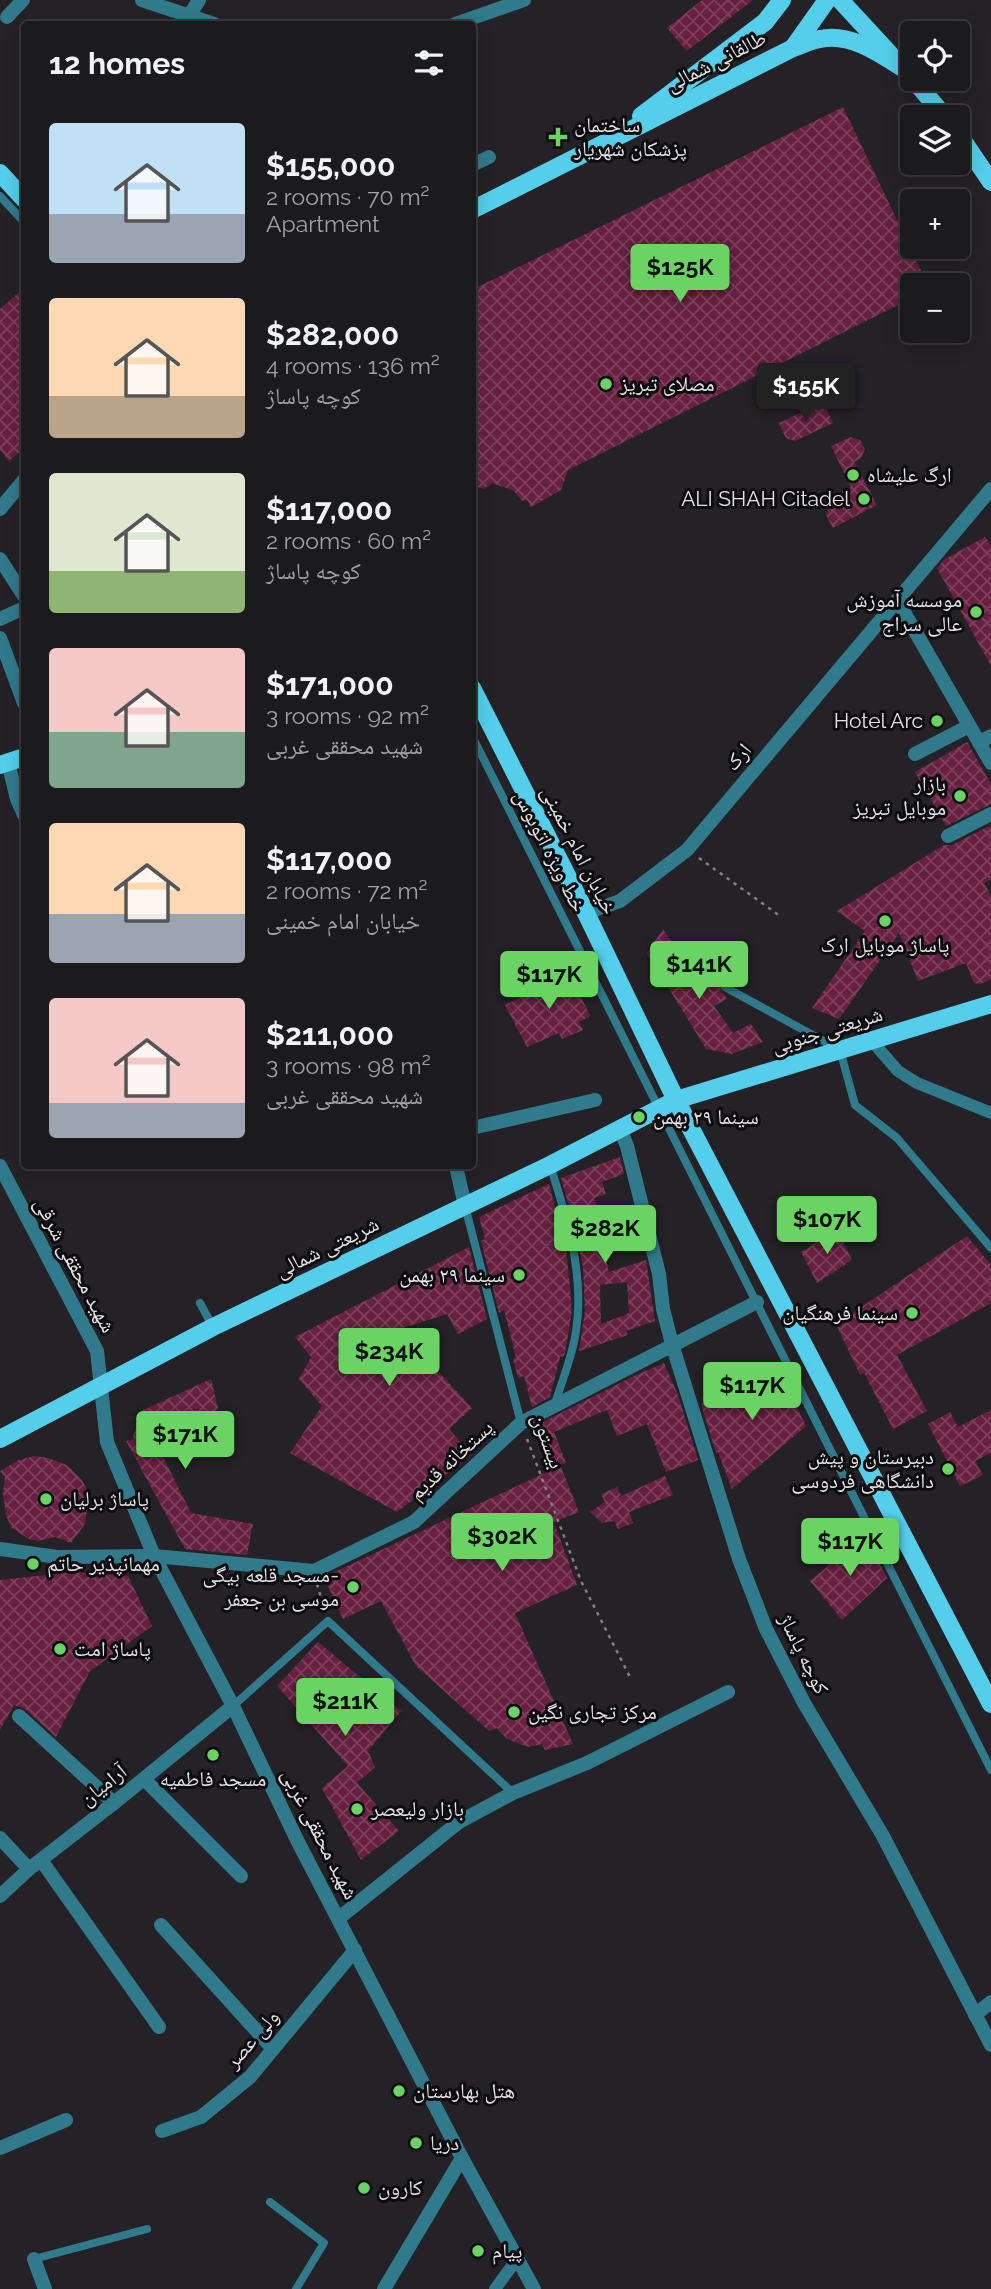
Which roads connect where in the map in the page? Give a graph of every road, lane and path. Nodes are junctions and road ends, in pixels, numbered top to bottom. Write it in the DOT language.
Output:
graph roads {
  1 [pos="23,0"];
  2 [pos="142,0"];
  3 [pos="199,0"];
  4 [pos="524,0"];
  5 [pos="782,0"];
  6 [pos="827,0"];
  7 [pos="840,0"];
  8 [pos="189,16"];
  9 [pos="8,17"];
  10 [pos="205,21"];
  11 [pos="464,21"];
  12 [pos="793,48"];
  13 [pos="900,64"];
  14 [pos="900,69"];
  15 [pos="923,91"];
  16 [pos="935,105"];
  17 [pos="602,145"];
  18 [pos="970,151"];
  19 [pos="489,157"];
  20 [pos="476,163"];
  21 [pos="0,173"];
  22 [pos="991,182"];
  23 [pos="0,196"];
  24 [pos="21,196"];
  25 [pos="476,208"];
  26 [pos="21,219"];
  27 [pos="21,484"];
  28 [pos="991,489"];
  29 [pos="0,509"];
  30 [pos="0,559"];
  31 [pos="21,591"];
  32 [pos="897,600"];
  33 [pos="21,609"];
  34 [pos="0,619"];
  35 [pos="0,638"];
  36 [pos="21,695"];
  37 [pos="476,696"];
  38 [pos="969,726"];
  39 [pos="985,739"];
  40 [pos="476,744"];
  41 [pos="915,754"];
  42 [pos="11,761"];
  43 [pos="991,764"];
  44 [pos="21,808"];
  45 [pos="991,814"];
  46 [pos="948,836"];
  47 [pos="687,850"];
  48 [pos="586,913"];
  49 [pos="780,916"];
  50 [pos="725,987"];
  51 [pos="991,1004"];
  52 [pos="871,1040"];
  53 [pos="840,1050"];
  54 [pos="595,1100"];
  55 [pos="667,1104"];
  56 [pos="991,1113"];
  57 [pos="476,1127"];
  58 [pos="620,1129"];
  59 [pos="0,1166"];
  60 [pos="550,1166"];
  61 [pos="457,1169"];
  62 [pos="465,1206"];
  63 [pos="991,1248"];
  64 [pos="757,1302"];
  65 [pos="200,1303"];
  66 [pos="213,1328"];
  67 [pos="672,1344"];
  68 [pos="102,1387"];
  69 [pos="555,1406"];
  70 [pos="521,1423"];
  71 [pos="0,1439"];
  72 [pos="0,1549"];
  73 [pos="155,1556"];
  74 [pos="314,1571"];
  75 [pos="328,1622"];
  76 [pos="629,1677"];
  77 [pos="728,1692"];
  78 [pos="991,1704"];
  79 [pos="233,1706"];
  80 [pos="19,1716"];
  81 [pos="991,1770"];
  82 [pos="144,1779"];
  83 [pos="513,1793"];
  84 [pos="114,1803"];
  85 [pos="0,1838"];
  86 [pos="35,1864"];
  87 [pos="241,1876"];
  88 [pos="0,1896"];
  89 [pos="339,1918"];
  90 [pos="161,1925"];
  91 [pos="355,1950"];
  92 [pos="991,2002"];
  93 [pos="975,2015"];
  94 [pos="159,2027"];
  95 [pos="991,2045"];
  96 [pos="273,2049"];
  97 [pos="66,2120"];
  98 [pos="162,2131"];
  99 [pos="0,2148"];
  100 [pos="462,2158"];
  101 [pos="270,2202"];
  102 [pos="147,2230"];
  103 [pos="34,2259"];
  104 [pos="517,2259"];
  105 [pos="45,2289"];
  106 [pos="296,2289"];
  107 [pos="384,2289"];
  108 [pos="495,2289"];
  109 [pos="534,2289"];
  1 -- 9 [label="street"];
  2 -- 8 [label="street"];
  3 -- 8 [label="street"];
  4 -- 11 [label="street"];
  5 -- 17 [label="main road"];
  6 -- 12 [label="main road"];
  7 -- 13 [label="main road"];
  8 -- 10 [label="street"];
  12 -- 14 [label="main road, طالقانی شمالی"];
  12 -- 17 [label="main road, طالقانی شمالی"];
  15 -- 16 [label="main road"];
  17 -- 25 [label="main road, طالقانی شمالی"];
  18 -- 22 [label="main road"];
  19 -- 20 [label="street"];
  21 -- 24 [label="main road"];
  23 -- 26 [label="lane"];
  27 -- 29 [label="street"];
  28 -- 32 [label="street, ارک"];
  30 -- 31 [label="street"];
  32 -- 38 [label="street"];
  32 -- 47 [label="street, ارک"];
  33 -- 34 [label="street"];
  35 -- 36 [label="street"];
  37 -- 48 [label="main road, خیابان امام خمینی"];
  38 -- 39 [label="street"];
  38 -- 41 [label="street"];
  39 -- 43 [label="street"];
  40 -- 55 [label="lane, خط ویژه اتوبوس"];
  42 -- 44 [label="street"];
  45 -- 46 [label="street"];
  47 -- 48 [label="street, ارک"];
  47 -- 49 [label="path"];
  48 -- 55 [label="main road, خیابان امام خمینی"];
  50 -- 53 [label="lane"];
  51 -- 52 [label="main road, شریعتی جنوبی"];
  52 -- 53 [label="main road, شریعتی جنوبی"];
  52 -- 56 [label="street"];
  53 -- 55 [label="main road, شریعتی جنوبی"];
  53 -- 63 [label="lane"];
  54 -- 57 [label="street"];
  55 -- 58 [label="main road, شریعتی شمالی"];
  55 -- 64 [label="lane, خط ویژه اتوبوس"];
  55 -- 78 [label="main road, خیابان امام خمینی"];
  58 -- 60 [label="main road, شریعتی شمالی"];
  58 -- 67 [label="street, کوچه پاساژ"];
  59 -- 68 [label="street, شهید محققی شرقی"];
  60 -- 62 [label="main road, شریعتی شمالی"];
  60 -- 69 [label="lane"];
  61 -- 62 [label="street"];
  62 -- 66 [label="main road, شریعتی شمالی"];
  62 -- 70 [label="lane, بیستون"];
  64 -- 67 [label="street, پستخانه قدیم"];
  64 -- 81 [label="lane, خط ویژه اتوبوس"];
  65 -- 66 [label="lane"];
  66 -- 68 [label="main road, شریعتی شمالی"];
  67 -- 69 [label="street, پستخانه قدیم"];
  67 -- 93 [label="street, کوچه پاساژ"];
  68 -- 71 [label="main road, شریعتی شمالی"];
  68 -- 73 [label="street, شهید محققی غربی"];
  69 -- 70 [label="street, پستخانه قدیم"];
  70 -- 74 [label="street, پستخانه قدیم"];
  70 -- 76 [label="path, بیستون"];
  72 -- 73 [label="street"];
  73 -- 74 [label="street"];
  73 -- 79 [label="street, شهید محققی غربی"];
  74 -- 75 [label="path"];
  75 -- 79 [label="lane"];
  75 -- 83 [label="lane"];
  77 -- 83 [label="street"];
  79 -- 82 [label="street, آرامیان"];
  79 -- 89 [label="street, شهید محققی غربی"];
  80 -- 84 [label="street"];
  82 -- 84 [label="street, آرامیان"];
  82 -- 87 [label="street"];
  83 -- 89 [label="street"];
  84 -- 86 [label="street, آرامیان"];
  85 -- 86 [label="street"];
  86 -- 88 [label="street, آرامیان"];
  86 -- 94 [label="street"];
  89 -- 91 [label="street, شهید محققی غربی"];
  90 -- 96 [label="street"];
  91 -- 96 [label="street, ولی عصر"];
  91 -- 100 [label="street, شهید محققی غربی"];
  92 -- 93 [label="street"];
  93 -- 95 [label="street, کوچه پاساژ"];
  96 -- 98 [label="street, ولی عصر"];
  97 -- 99 [label="street"];
  100 -- 104 [label="street, شهید محققی غربی"];
  100 -- 107 [label="street"];
  101 -- 106 [label="lane"];
  102 -- 103 [label="lane"];
  103 -- 105 [label="street"];
  104 -- 108 [label="street"];
  104 -- 109 [label="street, شهید محققی غربی"];
}
